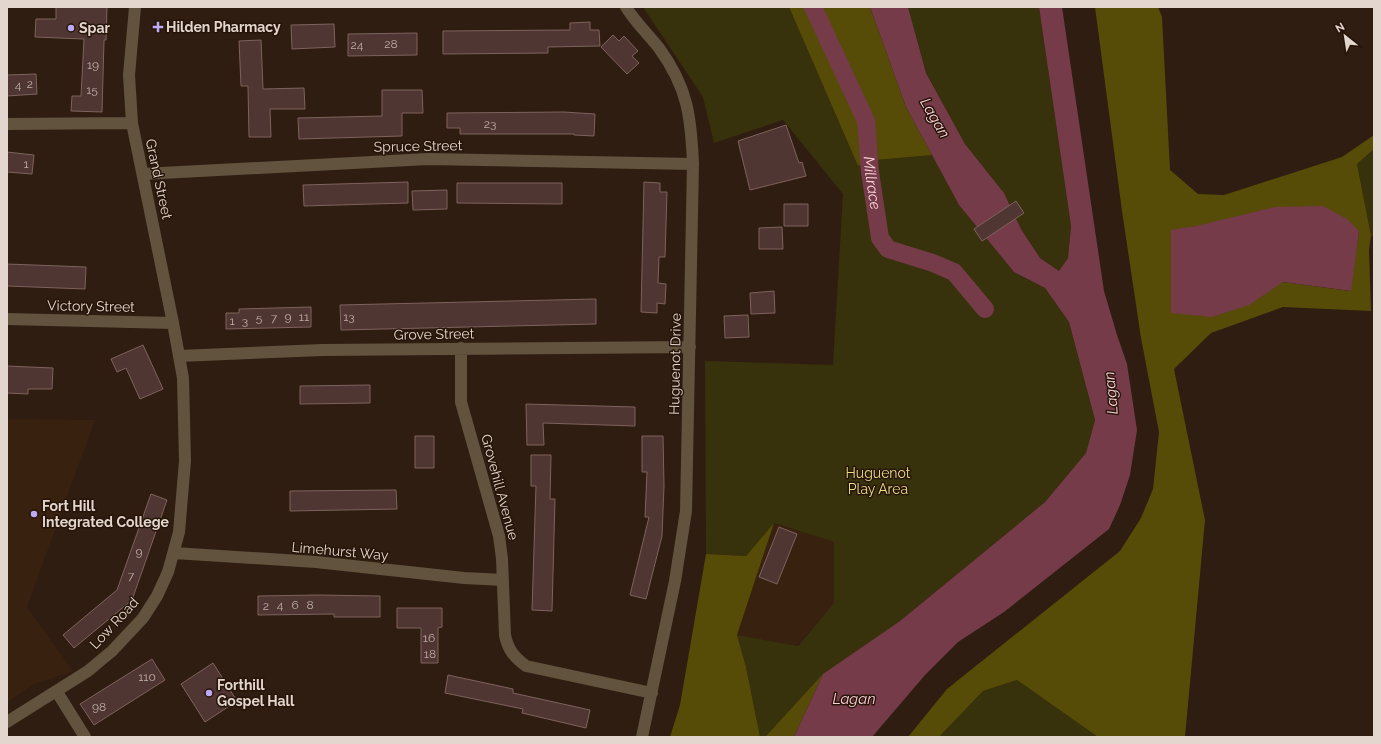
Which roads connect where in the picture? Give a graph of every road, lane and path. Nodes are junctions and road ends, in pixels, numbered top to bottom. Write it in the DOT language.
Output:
graph roads {
  1 [pos="136,7"];
  2 [pos="626,7"];
  3 [pos="132,123"];
  4 [pos="7,124"];
  5 [pos="693,164"];
  6 [pos="143,174"];
  7 [pos="7,319"];
  8 [pos="173,324"];
  9 [pos="690,347"];
  10 [pos="461,348"];
  11 [pos="180,356"];
  12 [pos="174,553"];
  13 [pos="503,580"];
  14 [pos="57,692"];
  15 [pos="652,693"];
  16 [pos="7,722"];
  17 [pos="85,737"];
  18 [pos="642,737"];
  1 -- 3 [label="street, Grand Street"];
  2 -- 5 [label="street, Huguenot Drive"];
  3 -- 4 [label="street"];
  3 -- 6 [label="street, Grand Street"];
  5 -- 6 [label="street, Spruce Street"];
  5 -- 9 [label="street, Huguenot Drive"];
  6 -- 8 [label="street, Grand Street"];
  7 -- 8 [label="street, Victory Street"];
  8 -- 11 [label="street, Grand Street"];
  9 -- 10 [label="street, Grove Street"];
  9 -- 15 [label="street, Huguenot Drive"];
  10 -- 11 [label="street, Grove Street"];
  10 -- 13 [label="street, Grovehill Avenue"];
  11 -- 12 [label="street, Low Road"];
  12 -- 13 [label="street, Limehurst Way"];
  12 -- 14 [label="street, Low Road"];
  13 -- 15 [label="street, Grovehill Avenue"];
  14 -- 16 [label="street, Low Road"];
  14 -- 17 [label="street"];
  15 -- 18 [label="street, Huguenot Drive"];
}
